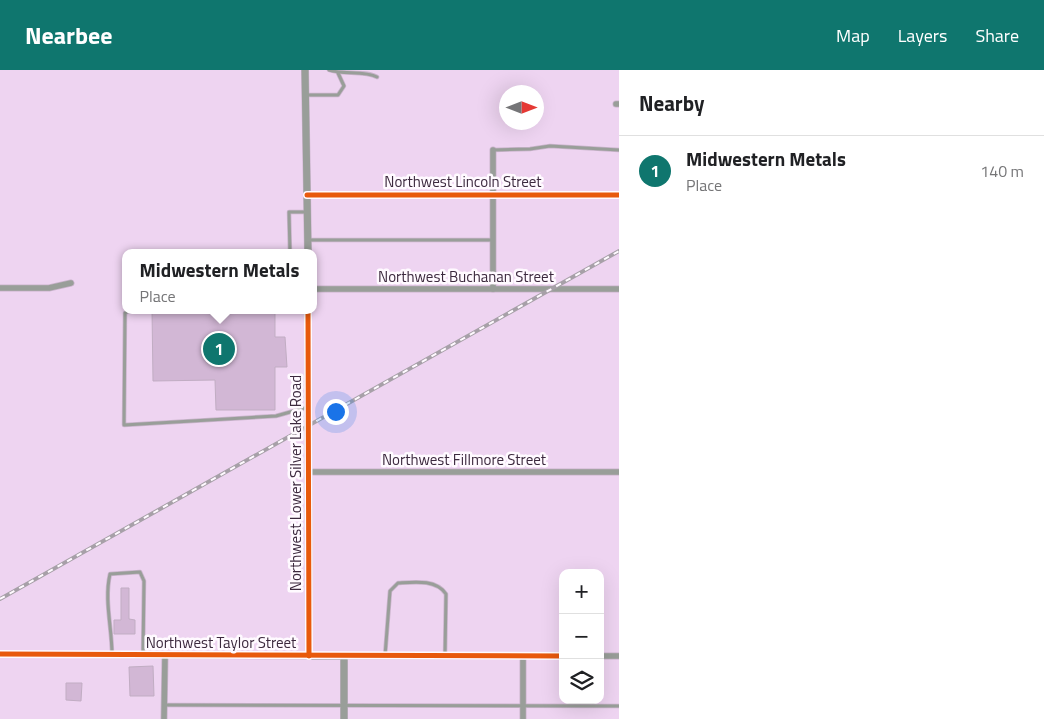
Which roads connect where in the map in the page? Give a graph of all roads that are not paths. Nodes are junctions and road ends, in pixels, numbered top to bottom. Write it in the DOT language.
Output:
graph roads {
  1 [pos="305,70"];
  2 [pos="329,70"];
  3 [pos="338,73"];
  4 [pos="377,77"];
  5 [pos="305,95"];
  6 [pos="493,150"];
  7 [pos="619,150"];
  8 [pos="307,195"];
  9 [pos="492,195"];
  10 [pos="619,195"];
  11 [pos="307,212"];
  12 [pos="307,240"];
  13 [pos="493,240"];
  14 [pos="290,249"];
  15 [pos="308,249"];
  16 [pos="71,283"];
  17 [pos="0,288"];
  18 [pos="317,289"];
  19 [pos="493,289"];
  20 [pos="619,289"];
  21 [pos="125,314"];
  22 [pos="308,314"];
  23 [pos="308,407"];
  24 [pos="309,472"];
  25 [pos="619,472"];
  26 [pos="0,654"];
  27 [pos="112,655"];
  28 [pos="143,656"];
  29 [pos="165,656"];
  30 [pos="308,656"];
  31 [pos="344,656"];
  32 [pos="385,656"];
  33 [pos="445,656"];
  34 [pos="523,656"];
  35 [pos="559,656"];
  36 [pos="604,656"];
  37 [pos="619,656"];
  38 [pos="164,705"];
  39 [pos="523,705"];
  40 [pos="344,706"];
  41 [pos="619,706"];
  42 [pos="164,719"];
  43 [pos="344,719"];
  44 [pos="523,719"];
  1 -- 5 [label="street"];
  2 -- 3 [label="lane"];
  3 -- 4 [label="lane"];
  3 -- 5 [label="lane"];
  5 -- 8 [label="street"];
  6 -- 7 [label="lane"];
  6 -- 9 [label="street"];
  8 -- 9 [label="street, Northwest Lincoln Street"];
  8 -- 11 [label="street"];
  9 -- 10 [label="street, Northwest Lincoln Street"];
  9 -- 13 [label="street"];
  11 -- 12 [label="street"];
  11 -- 14 [label="lane"];
  12 -- 13 [label="lane"];
  12 -- 15 [label="street"];
  13 -- 19 [label="street"];
  16 -- 17 [label="street"];
  18 -- 19 [label="street, Northwest Buchanan Street"];
  19 -- 20 [label="street, Northwest Buchanan Street"];
  21 -- 23 [label="lane"];
  22 -- 23 [label="street, Northwest Lower Silver Lake Road"];
  23 -- 24 [label="street, Northwest Lower Silver Lake Road"];
  24 -- 25 [label="street, Northwest Fillmore Street"];
  24 -- 30 [label="street, Northwest Lower Silver Lake Road"];
  26 -- 27 [label="street, Northwest Taylor Street"];
  27 -- 28 [label="street, Northwest Taylor Street"];
  27 -- 28 [label="lane"];
  28 -- 29 [label="street, Northwest Taylor Street"];
  29 -- 30 [label="street, Northwest Taylor Street"];
  29 -- 38 [label="street"];
  30 -- 31 [label="street, Northwest Taylor Street"];
  31 -- 32 [label="street, Northwest Taylor Street"];
  31 -- 40 [label="street"];
  32 -- 33 [label="street, Northwest Taylor Street"];
  32 -- 33 [label="lane"];
  33 -- 34 [label="street, Northwest Taylor Street"];
  34 -- 35 [label="street, Northwest Taylor Street"];
  34 -- 39 [label="street"];
  36 -- 37 [label="street"];
  38 -- 40 [label="lane"];
  38 -- 42 [label="street"];
  39 -- 40 [label="lane"];
  39 -- 41 [label="lane"];
  39 -- 44 [label="street"];
  40 -- 43 [label="street"];
}
